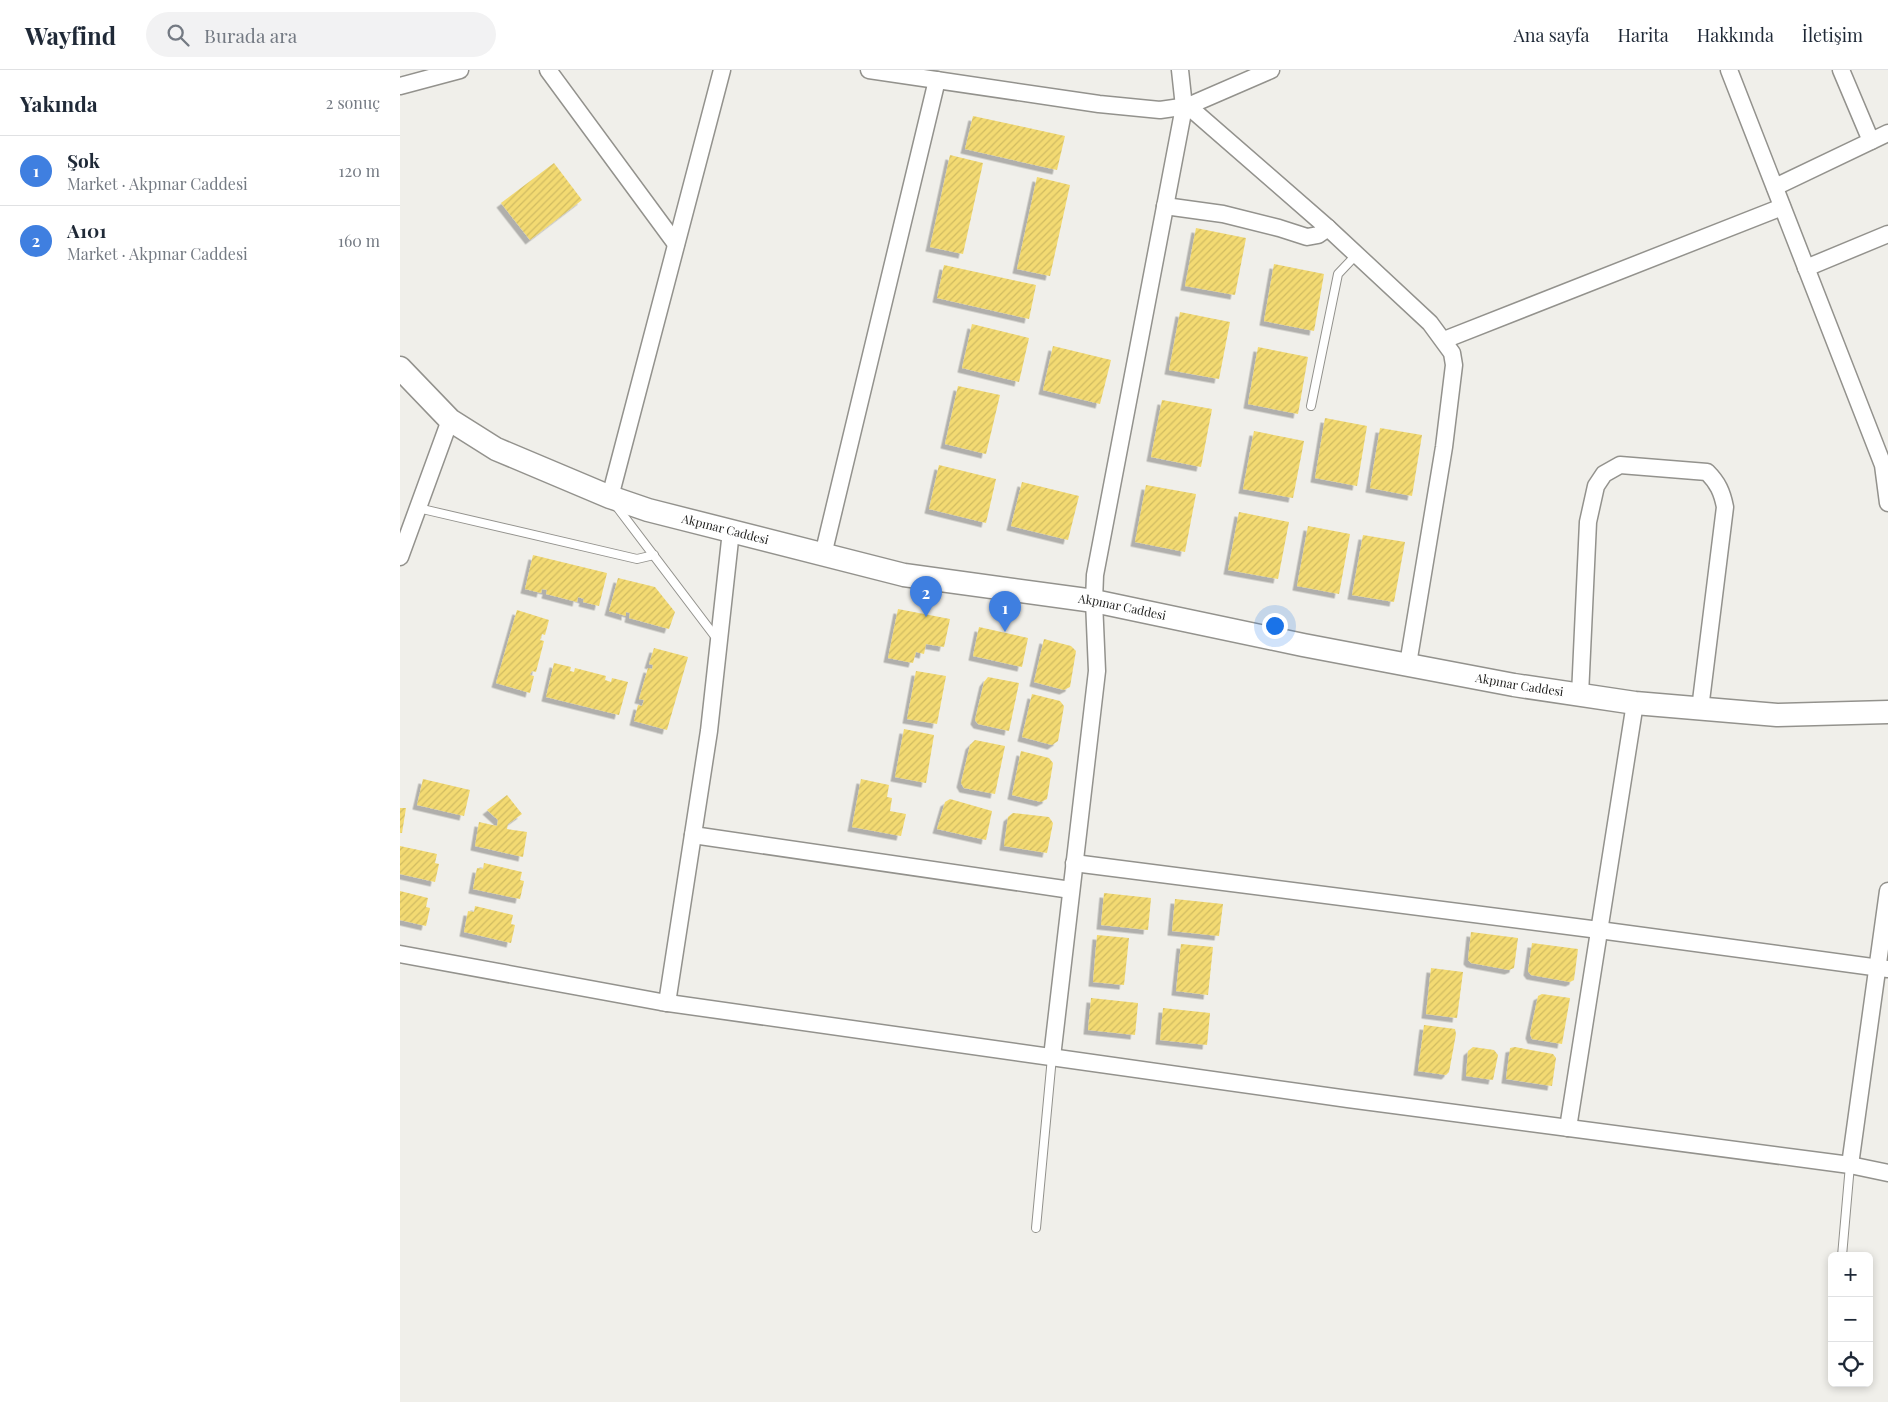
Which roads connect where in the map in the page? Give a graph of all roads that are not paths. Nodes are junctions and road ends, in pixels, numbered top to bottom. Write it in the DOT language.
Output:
graph roads {
  1 [pos="460,70"];
  2 [pos="548,70"];
  3 [pos="722,70"];
  4 [pos="869,70"];
  5 [pos="1180,70"];
  6 [pos="1271,70"];
  7 [pos="1729,70"];
  8 [pos="1841,70"];
  9 [pos="937,80"];
  10 [pos="400,86"];
  11 [pos="1186,106"];
  12 [pos="1888,133"];
  13 [pos="1871,141"];
  14 [pos="1775,187"];
  15 [pos="1165,206"];
  16 [pos="1782,207"];
  17 [pos="1328,228"];
  18 [pos="1888,234"];
  19 [pos="676,244"];
  20 [pos="1357,254"];
  21 [pos="1806,268"];
  22 [pos="1444,340"];
  23 [pos="400,368"];
  24 [pos="1311,406"];
  25 [pos="450,420"];
  26 [pos="1886,464"];
  27 [pos="610,497"];
  28 [pos="1888,503"];
  29 [pos="418,508"];
  30 [pos="731,532"];
  31 [pos="654,555"];
  32 [pos="823,555"];
  33 [pos="400,557"];
  34 [pos="1094,601"];
  35 [pos="719,642"];
  36 [pos="1408,664"];
  37 [pos="1580,695"];
  38 [pos="1635,703"];
  39 [pos="1700,708"];
  40 [pos="1888,712"];
  41 [pos="693,835"];
  42 [pos="1074,863"];
  43 [pos="1071,890"];
  44 [pos="1888,891"];
  45 [pos="1599,930"];
  46 [pos="400,954"];
  47 [pos="1882,968"];
  48 [pos="667,1003"];
  49 [pos="1052,1058"];
  50 [pos="1568,1128"];
  51 [pos="1850,1165"];
  52 [pos="1888,1173"];
  53 [pos="1036,1228"];
  54 [pos="1842,1252"];
  1 -- 10 [label="street"];
  2 -- 19 [label="street"];
  3 -- 19 [label="street"];
  4 -- 9 [label="street"];
  5 -- 11 [label="street"];
  6 -- 11 [label="street"];
  7 -- 14 [label="street"];
  8 -- 13 [label="street"];
  9 -- 11 [label="street"];
  9 -- 32 [label="street"];
  11 -- 15 [label="street"];
  11 -- 17 [label="street"];
  12 -- 13 [label="street"];
  13 -- 14 [label="street"];
  14 -- 16 [label="street"];
  15 -- 17 [label="street"];
  15 -- 34 [label="street"];
  16 -- 21 [label="street"];
  16 -- 22 [label="street"];
  17 -- 20 [label="street"];
  18 -- 21 [label="street"];
  19 -- 27 [label="street"];
  20 -- 22 [label="street"];
  20 -- 24 [label="lane"];
  21 -- 26 [label="street"];
  22 -- 36 [label="street"];
  23 -- 25 [label="street, Akpınar Caddesi"];
  25 -- 27 [label="street, Akpınar Caddesi"];
  25 -- 29 [label="street"];
  26 -- 28 [label="street"];
  27 -- 30 [label="street, Akpınar Caddesi"];
  27 -- 31 [label="lane"];
  29 -- 31 [label="lane"];
  29 -- 33 [label="street"];
  30 -- 32 [label="street, Akpınar Caddesi"];
  30 -- 35 [label="street"];
  31 -- 35 [label="lane"];
  32 -- 34 [label="street, Akpınar Caddesi"];
  34 -- 36 [label="street, Akpınar Caddesi"];
  34 -- 42 [label="street"];
  35 -- 41 [label="street"];
  36 -- 37 [label="street, Akpınar Caddesi"];
  37 -- 38 [label="street, Akpınar Caddesi"];
  37 -- 39 [label="street"];
  38 -- 39 [label="street, Akpınar Caddesi"];
  38 -- 45 [label="street"];
  39 -- 40 [label="street, Akpınar Caddesi"];
  41 -- 43 [label="street"];
  41 -- 48 [label="street"];
  42 -- 43 [label="street"];
  42 -- 45 [label="street"];
  43 -- 49 [label="street"];
  44 -- 47 [label="street"];
  45 -- 47 [label="street"];
  45 -- 50 [label="street"];
  46 -- 48 [label="street"];
  47 -- 51 [label="street"];
  48 -- 49 [label="street"];
  49 -- 50 [label="street"];
  49 -- 53 [label="lane"];
  50 -- 51 [label="street"];
  51 -- 52 [label="street"];
  51 -- 54 [label="lane"];
}
